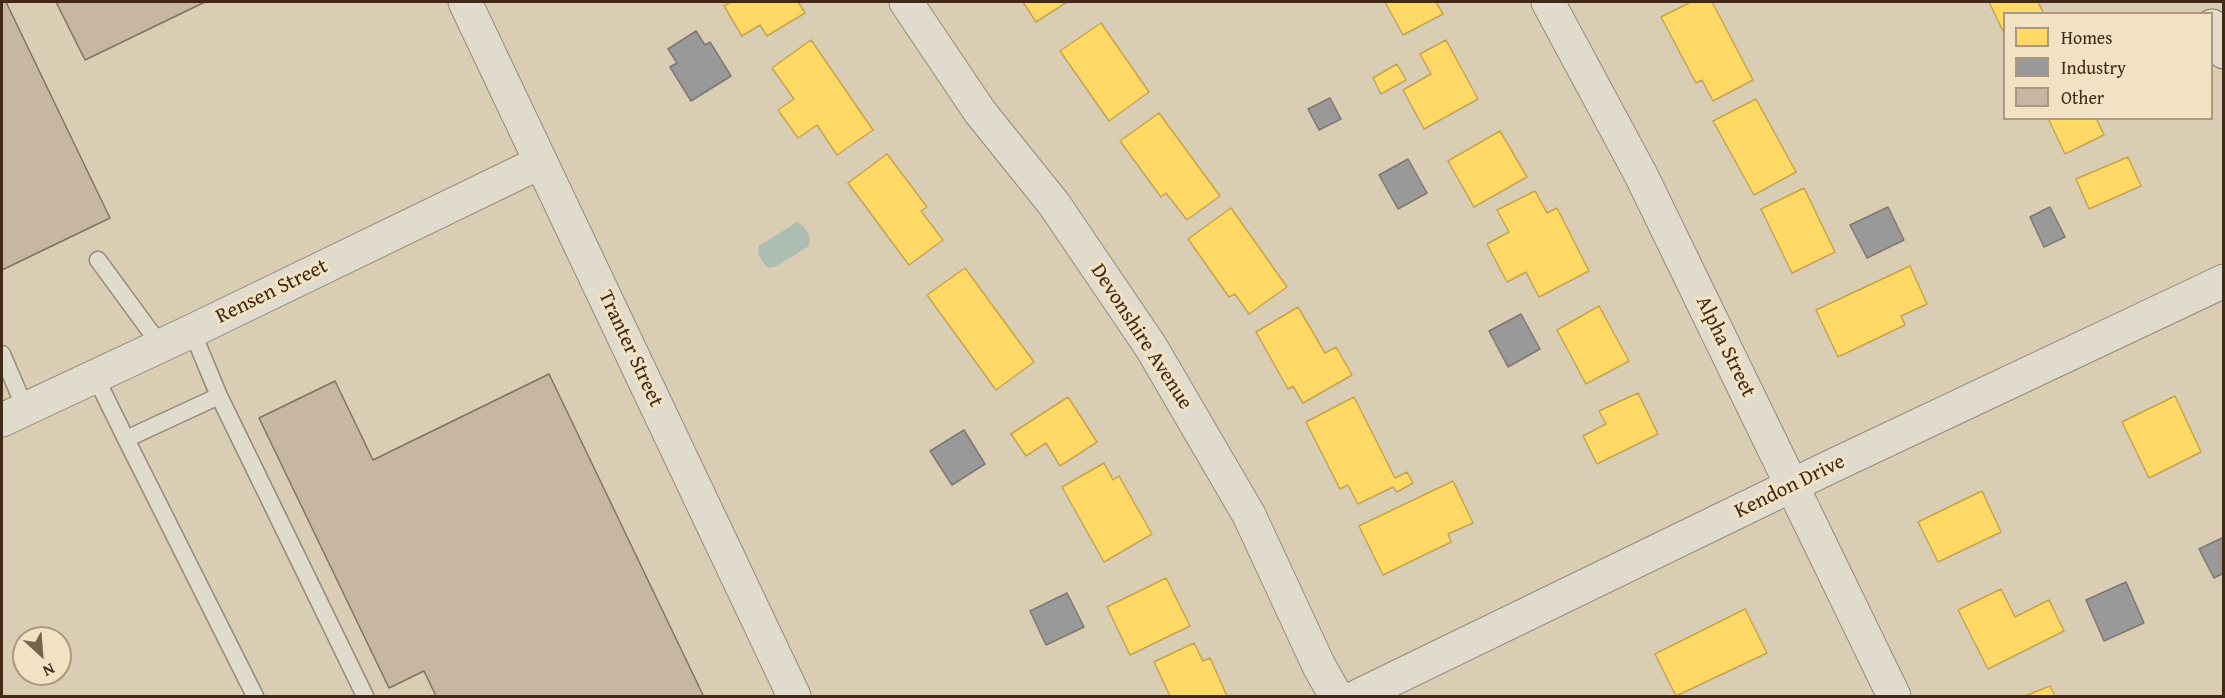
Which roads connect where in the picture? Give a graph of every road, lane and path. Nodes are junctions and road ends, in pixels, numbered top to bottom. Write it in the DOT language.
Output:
graph roads {
  1 [pos="465,2"];
  2 [pos="906,2"];
  3 [pos="1548,2"];
  4 [pos="2213,31"];
  5 [pos="2223,52"];
  6 [pos="541,162"];
  7 [pos="98,260"];
  8 [pos="2223,281"];
  9 [pos="192,331"];
  10 [pos="160,346"];
  11 [pos="2,354"];
  12 [pos="96,376"];
  13 [pos="219,396"];
  14 [pos="14,414"];
  15 [pos="126,439"];
  16 [pos="1793,485"];
  17 [pos="255,696"];
  18 [pos="365,696"];
  19 [pos="794,696"];
  20 [pos="1336,696"];
  21 [pos="1358,696"];
  22 [pos="1894,696"];
  1 -- 6 [label="street, Tranter Street"];
  2 -- 20 [label="street, Devonshire Avenue"];
  3 -- 16 [label="street, Alpha Street"];
  4 -- 5 [label="street"];
  6 -- 9 [label="street, Rensen Street"];
  6 -- 19 [label="street, Tranter Street"];
  7 -- 10 [label="lane"];
  8 -- 16 [label="street, Kendon Drive"];
  9 -- 10 [label="street, Rensen Street"];
  9 -- 13 [label="lane"];
  10 -- 12 [label="street, Rensen Street"];
  11 -- 14 [label="lane"];
  12 -- 14 [label="street, Rensen Street"];
  12 -- 15 [label="lane"];
  13 -- 15 [label="lane"];
  13 -- 18 [label="lane"];
  15 -- 17 [label="lane"];
  16 -- 21 [label="street, Kendon Drive"];
  16 -- 22 [label="street, Alpha Street"];
}
